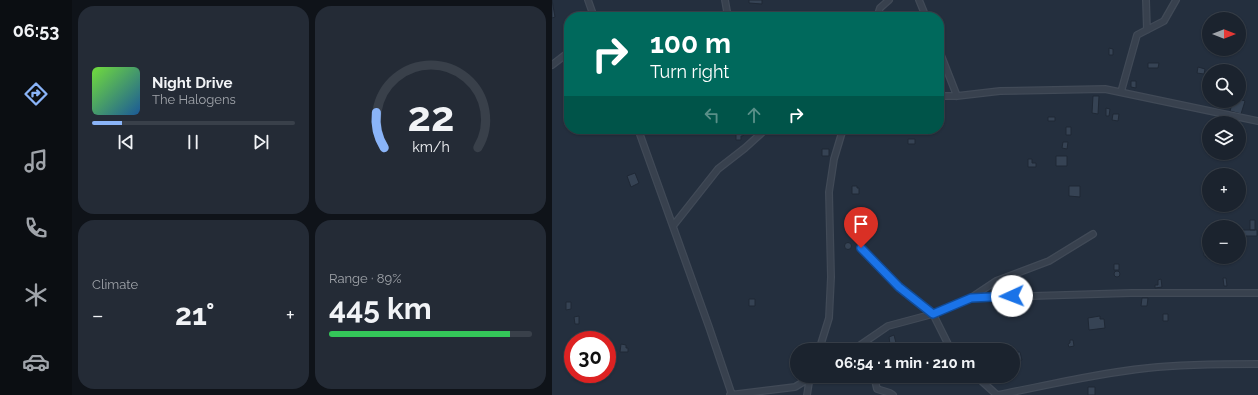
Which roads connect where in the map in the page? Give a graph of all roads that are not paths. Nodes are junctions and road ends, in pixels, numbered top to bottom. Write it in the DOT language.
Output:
graph roads {
  1 [pos="588,0"];
  2 [pos="725,0"];
  3 [pos="889,0"];
  4 [pos="919,0"];
  5 [pos="1146,0"];
  6 [pos="1176,0"];
  7 [pos="592,12"];
  8 [pos="727,12"];
  9 [pos="879,12"];
  10 [pos="924,12"];
  11 [pos="1147,30"];
  12 [pos="564,56"];
  13 [pos="944,63"];
  14 [pos="552,65"];
  15 [pos="1120,92"];
  16 [pos="944,96"];
  17 [pos="957,96"];
  18 [pos="1258,121"];
  19 [pos="640,134"];
  20 [pos="760,134"];
  21 [pos="842,134"];
  22 [pos="673,226"];
  23 [pos="1093,234"];
  24 [pos="861,248"];
  25 [pos="1258,293"];
  26 [pos="971,298"];
  27 [pos="933,314"];
  28 [pos="864,342"];
  29 [pos="821,343"];
  30 [pos="948,343"];
  31 [pos="1258,364"];
  32 [pos="801,383"];
  33 [pos="810,383"];
  34 [pos="876,383"];
  35 [pos="984,383"];
  36 [pos="731,395"];
  37 [pos="807,395"];
  38 [pos="893,395"];
  39 [pos="998,395"];
  1 -- 7 [label="street"];
  2 -- 8 [label="street"];
  3 -- 9 [label="street"];
  4 -- 10 [label="street"];
  5 -- 11 [label="street"];
  6 -- 11 [label="street"];
  11 -- 15 [label="street"];
  12 -- 14 [label="street"];
  13 -- 17 [label="street"];
  15 -- 17 [label="street"];
  15 -- 18 [label="street"];
  16 -- 17 [label="street"];
  19 -- 22 [label="street"];
  20 -- 22 [label="street"];
  21 -- 29 [label="street"];
  22 -- 36 [label="street"];
  23 -- 26 [label="street"];
  24 -- 27 [label="street"];
  25 -- 26 [label="street"];
  26 -- 27 [label="street"];
  27 -- 28 [label="street"];
  27 -- 30 [label="street"];
  31 -- 39 [label="street"];
  32 -- 36 [label="street"];
  33 -- 37 [label="street"];
  34 -- 38 [label="street"];
  35 -- 39 [label="street"];
}
